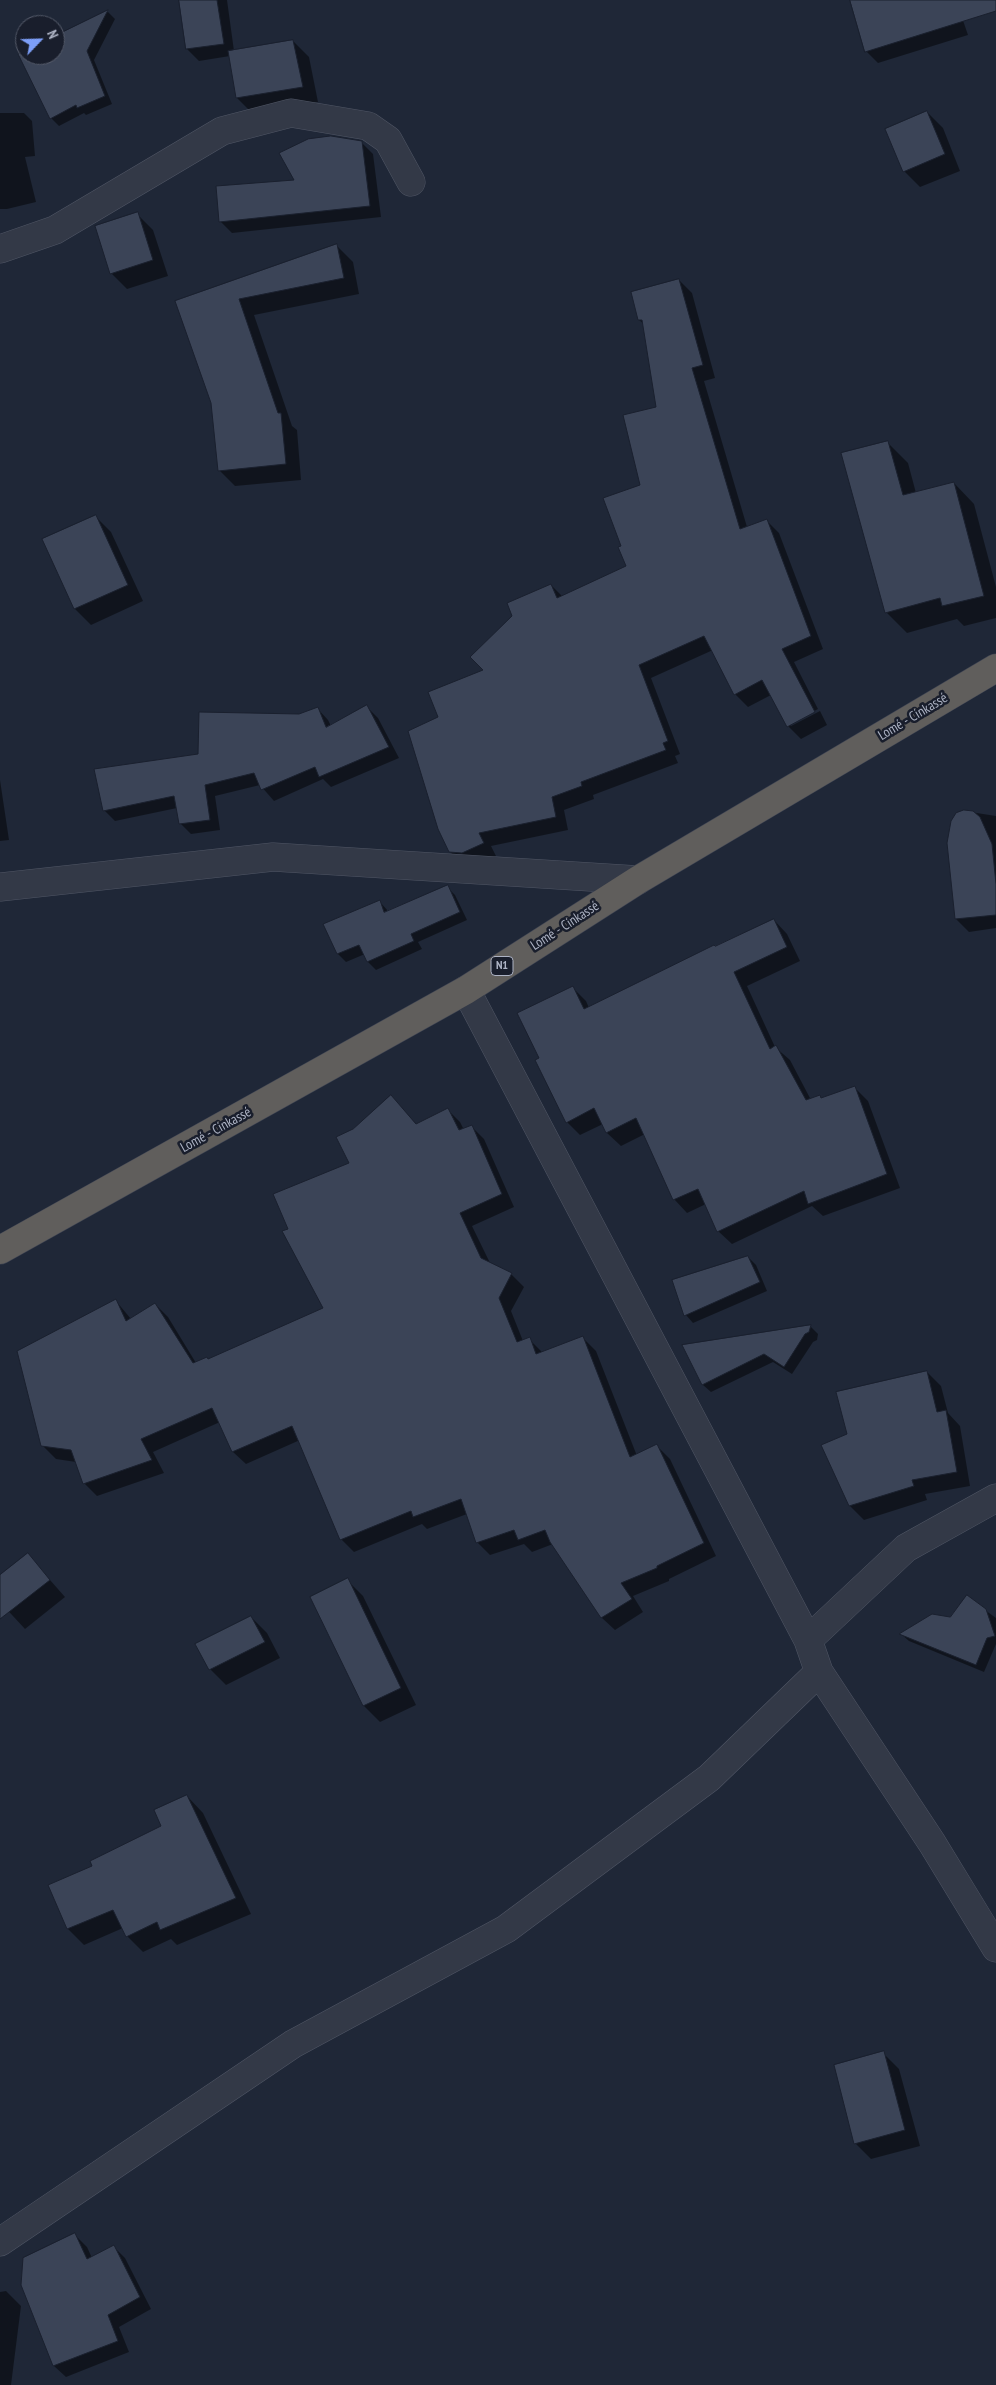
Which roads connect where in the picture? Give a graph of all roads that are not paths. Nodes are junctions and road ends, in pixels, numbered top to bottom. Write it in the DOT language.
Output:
graph roads {
  1 [pos="411,182"];
  2 [pos="0,249"];
  3 [pos="996,668"];
  4 [pos="638,880"];
  5 [pos="0,887"];
  6 [pos="466,990"];
  7 [pos="0,1250"];
  8 [pos="996,1498"];
  9 [pos="808,1640"];
  10 [pos="819,1672"];
  11 [pos="996,1948"];
  12 [pos="0,2242"];
  1 -- 2 [label="street"];
  3 -- 4 [label="highway, Lomé - Cinkassé / N1"];
  4 -- 5 [label="street"];
  4 -- 6 [label="highway, Lomé - Cinkassé / N1"];
  6 -- 7 [label="highway, Lomé - Cinkassé / N1"];
  6 -- 9 [label="street"];
  8 -- 9 [label="street"];
  9 -- 10 [label="street"];
  10 -- 11 [label="street"];
  10 -- 12 [label="street"];
}
